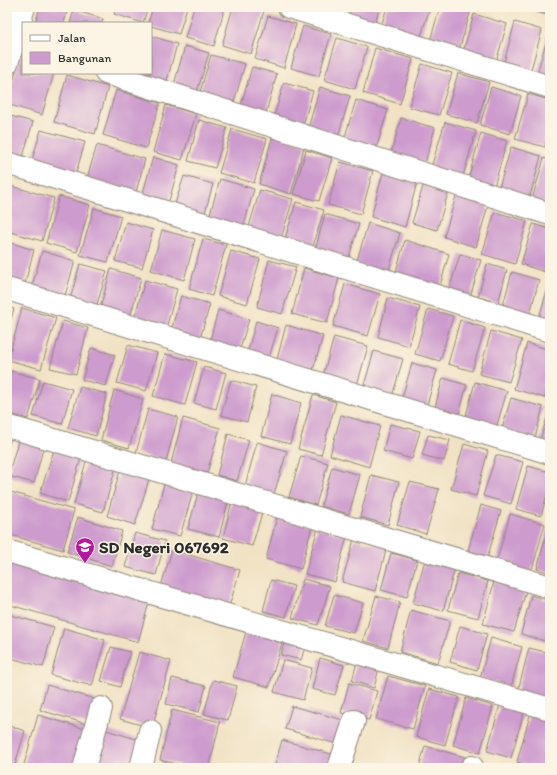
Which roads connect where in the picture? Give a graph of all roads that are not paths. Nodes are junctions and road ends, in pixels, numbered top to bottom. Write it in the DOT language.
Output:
graph roads {
  1 [pos="24,7"];
  2 [pos="289,7"];
  3 [pos="12,49"];
  4 [pos="109,74"];
  5 [pos="550,87"];
  6 [pos="7,163"];
  7 [pos="550,214"];
  8 [pos="7,289"];
  9 [pos="550,331"];
  10 [pos="7,426"];
  11 [pos="550,453"];
  12 [pos="7,552"];
  13 [pos="550,587"];
  14 [pos="101,708"];
  15 [pos="550,708"];
  16 [pos="354,721"];
  17 [pos="150,732"];
  18 [pos="84,768"];
  19 [pos="140,768"];
  20 [pos="339,768"];
  1 -- 3 [label="street"];
  2 -- 5 [label="street"];
  4 -- 7 [label="street"];
  6 -- 9 [label="street"];
  8 -- 11 [label="street"];
  10 -- 13 [label="street"];
  12 -- 15 [label="street"];
  14 -- 18 [label="street"];
  16 -- 20 [label="street"];
  17 -- 19 [label="street"];
}
